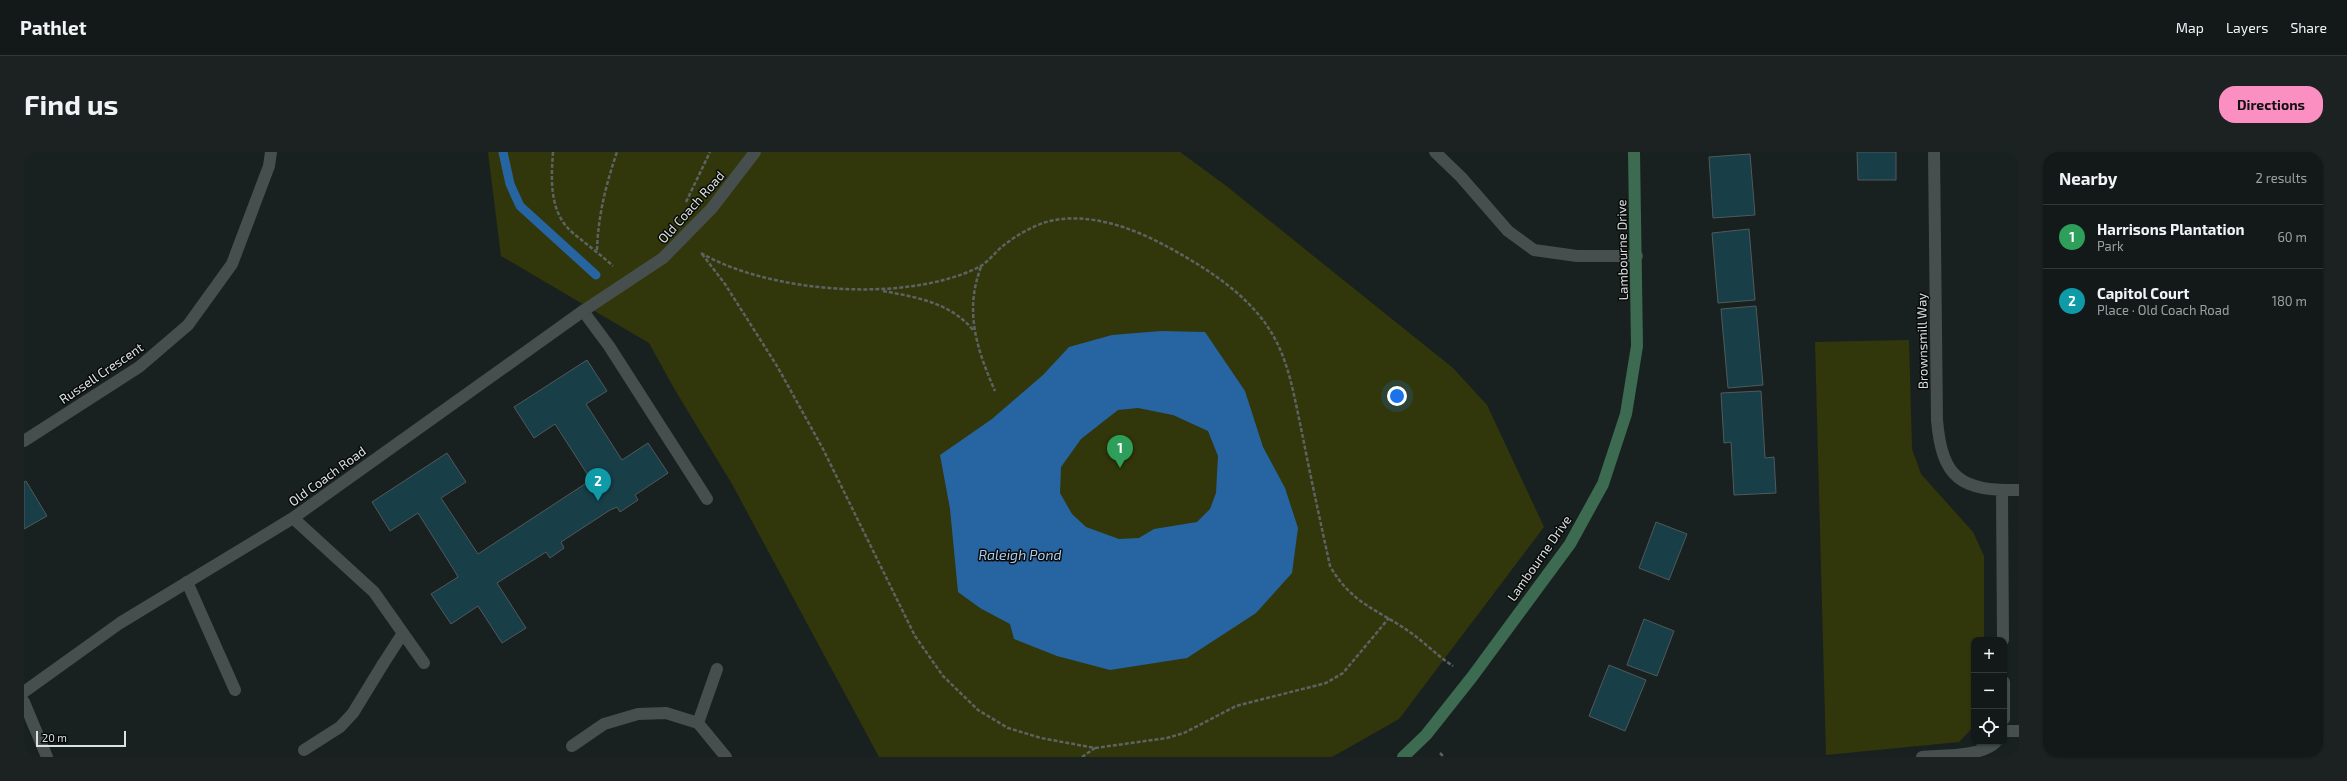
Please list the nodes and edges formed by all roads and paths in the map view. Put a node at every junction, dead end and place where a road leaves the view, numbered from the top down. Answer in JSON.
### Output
{"nodes":[{"id":1,"x":271,"y":152,"type":"edge"},
{"id":2,"x":554,"y":152,"type":"edge"},
{"id":3,"x":617,"y":152,"type":"edge"},
{"id":4,"x":710,"y":152,"type":"edge"},
{"id":5,"x":755,"y":152,"type":"edge"},
{"id":6,"x":1435,"y":152,"type":"edge"},
{"id":7,"x":1634,"y":152,"type":"edge"},
{"id":8,"x":1934,"y":152,"type":"edge"},
{"id":9,"x":682,"y":206,"type":"dead end"},
{"id":10,"x":687,"y":235,"type":"junction"},
{"id":11,"x":597,"y":251,"type":"junction"},
{"id":12,"x":701,"y":253,"type":"junction"},
{"id":13,"x":1637,"y":256,"type":"junction"},
{"id":14,"x":981,"y":267,"type":"junction"},
{"id":15,"x":630,"y":281,"type":"junction"},
{"id":16,"x":879,"y":290,"type":"junction"},
{"id":17,"x":583,"y":311,"type":"junction"},
{"id":18,"x":974,"y":330,"type":"junction"},
{"id":19,"x":995,"y":391,"type":"dead end"},
{"id":20,"x":24,"y":441,"type":"edge"},
{"id":21,"x":2002,"y":490,"type":"junction"},
{"id":22,"x":2019,"y":490,"type":"edge"},
{"id":23,"x":707,"y":499,"type":"dead end"},
{"id":24,"x":293,"y":518,"type":"junction"},
{"id":25,"x":187,"y":582,"type":"junction"},
{"id":26,"x":1389,"y":618,"type":"junction"},
{"id":27,"x":403,"y":633,"type":"junction"},
{"id":28,"x":2003,"y":637,"type":"edge"},
{"id":29,"x":424,"y":663,"type":"dead end"},
{"id":30,"x":717,"y":669,"type":"dead end"},
{"id":31,"x":1472,"y":677,"type":"junction"},
{"id":32,"x":235,"y":690,"type":"dead end"},
{"id":33,"x":24,"y":692,"type":"edge"},
{"id":34,"x":24,"y":702,"type":"edge"},
{"id":35,"x":698,"y":723,"type":"junction"},
{"id":36,"x":2007,"y":731,"type":"edge"},
{"id":37,"x":2019,"y":732,"type":"edge"},
{"id":38,"x":1993,"y":745,"type":"edge"},
{"id":39,"x":572,"y":746,"type":"dead end"},
{"id":40,"x":1095,"y":748,"type":"junction"},
{"id":41,"x":304,"y":750,"type":"dead end"},
{"id":42,"x":47,"y":757,"type":"edge"},
{"id":43,"x":726,"y":757,"type":"edge"},
{"id":44,"x":1082,"y":757,"type":"edge"},
{"id":45,"x":1403,"y":757,"type":"edge"},
{"id":46,"x":1922,"y":757,"type":"edge"}],
"edges":[{"from":1,"to":20,"type":"street","name":"Russell Crescent"},
{"from":2,"to":11,"type":"path"},
{"from":3,"to":11,"type":"path"},
{"from":4,"to":9,"type":"path","name":"Old Coach Road"},
{"from":5,"to":10,"type":"street","name":"Old Coach Road"},
{"from":6,"to":13,"type":"street"},
{"from":7,"to":13,"type":"street","name":"Lambourne Drive"},
{"from":8,"to":21,"type":"street","name":"Brownsmill Way"},
{"from":10,"to":12,"type":"path"},
{"from":10,"to":15,"type":"street","name":"Old Coach Road"},
{"from":11,"to":15,"type":"path"},
{"from":12,"to":16,"type":"path"},
{"from":12,"to":40,"type":"path"},
{"from":13,"to":31,"type":"street","name":"Lambourne Drive"},
{"from":14,"to":16,"type":"path"},
{"from":14,"to":18,"type":"path"},
{"from":14,"to":26,"type":"path"},
{"from":15,"to":17,"type":"street","name":"Old Coach Road"},
{"from":16,"to":18,"type":"path"},
{"from":17,"to":23,"type":"street"},
{"from":17,"to":24,"type":"street","name":"Old Coach Road"},
{"from":18,"to":19,"type":"path"},
{"from":21,"to":22,"type":"street","name":"Brownsmill Way"},
{"from":21,"to":28,"type":"street"},
{"from":24,"to":25,"type":"street","name":"Old Coach Road"},
{"from":24,"to":27,"type":"street"},
{"from":25,"to":32,"type":"street"},
{"from":25,"to":33,"type":"street","name":"Old Coach Road"},
{"from":26,"to":31,"type":"path"},
{"from":26,"to":40,"type":"path"},
{"from":27,"to":29,"type":"street"},
{"from":27,"to":41,"type":"street"},
{"from":30,"to":35,"type":"street"},
{"from":31,"to":45,"type":"street","name":"Lambourne Drive"},
{"from":34,"to":42,"type":"street"},
{"from":35,"to":39,"type":"street"},
{"from":35,"to":43,"type":"street"},
{"from":36,"to":37,"type":"street"},
{"from":38,"to":46,"type":"street"},
{"from":40,"to":44,"type":"path"}]}
